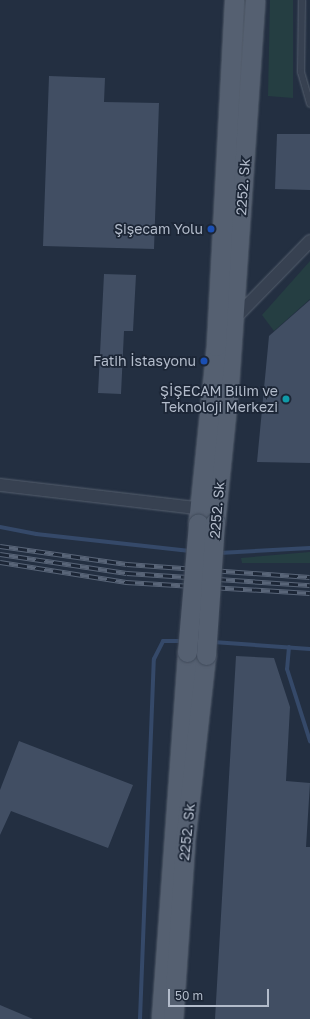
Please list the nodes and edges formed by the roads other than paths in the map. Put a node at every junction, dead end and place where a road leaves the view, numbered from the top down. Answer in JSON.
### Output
{"nodes":[{"id":1,"x":234,"y":0,"type":"edge"},
{"id":2,"x":254,"y":0,"type":"edge"},
{"id":3,"x":302,"y":0,"type":"edge"},
{"id":4,"x":310,"y":104,"type":"edge"},
{"id":5,"x":310,"y":241,"type":"edge"},
{"id":6,"x":234,"y":319,"type":"junction"},
{"id":7,"x":0,"y":485,"type":"edge"},
{"id":8,"x":207,"y":516,"type":"junction"},
{"id":9,"x":161,"y":1019,"type":"edge"},
{"id":10,"x":173,"y":1019,"type":"edge"}],
"edges":[{"from":1,"to":8,"type":"main road","name":"2252. Sk"},
{"from":2,"to":6,"type":"main road","name":"2252. Sk"},
{"from":3,"to":4,"type":"lane"},
{"from":5,"to":6,"type":"street"},
{"from":6,"to":8,"type":"main road","name":"2252. Sk"},
{"from":7,"to":8,"type":"street"},
{"from":8,"to":9,"type":"main road","name":"2252. Sk","bridge":true},
{"from":8,"to":10,"type":"main road","name":"2252. Sk","bridge":true}]}
